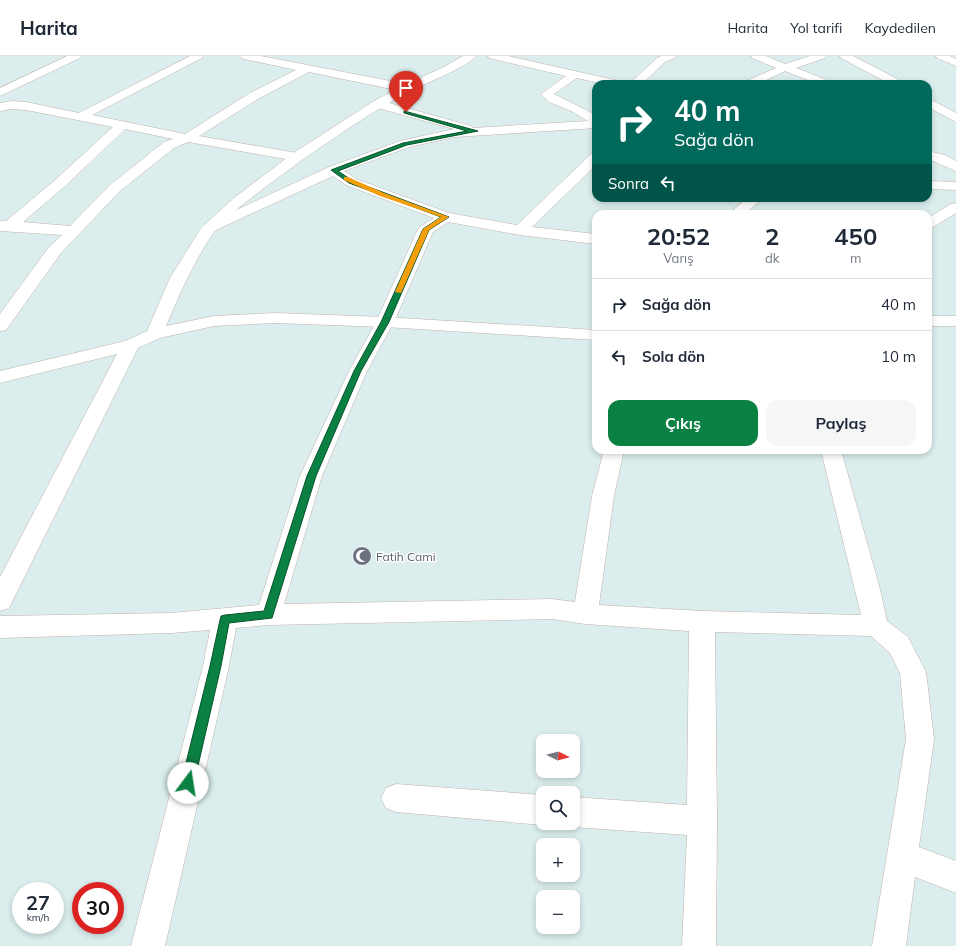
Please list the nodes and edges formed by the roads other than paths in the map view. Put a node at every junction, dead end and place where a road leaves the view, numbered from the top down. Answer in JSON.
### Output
{"nodes":[{"id":1,"x":76,"y":56,"type":"edge"},
{"id":2,"x":198,"y":56,"type":"edge"},
{"id":3,"x":244,"y":56,"type":"edge"},
{"id":4,"x":471,"y":56,"type":"edge"},
{"id":5,"x":493,"y":56,"type":"edge"},
{"id":6,"x":671,"y":56,"type":"edge"},
{"id":7,"x":756,"y":56,"type":"edge"},
{"id":8,"x":821,"y":56,"type":"edge"},
{"id":9,"x":844,"y":56,"type":"edge"},
{"id":10,"x":941,"y":56,"type":"edge"},
{"id":11,"x":956,"y":63,"type":"edge"},
{"id":12,"x":786,"y":67,"type":"junction"},
{"id":13,"x":308,"y":68,"type":"junction"},
{"id":14,"x":576,"y":74,"type":"junction"},
{"id":15,"x":602,"y":80,"type":"edge"},
{"id":16,"x":639,"y":80,"type":"edge"},
{"id":17,"x":757,"y":80,"type":"edge"},
{"id":18,"x":818,"y":80,"type":"edge"},
{"id":19,"x":891,"y":80,"type":"edge"},
{"id":20,"x":406,"y":88,"type":"junction"},
{"id":21,"x":0,"y":92,"type":"edge"},
{"id":22,"x":378,"y":104,"type":"junction"},
{"id":23,"x":932,"y":104,"type":"edge"},
{"id":24,"x":0,"y":107,"type":"edge"},
{"id":25,"x":80,"y":117,"type":"junction"},
{"id":26,"x":592,"y":118,"type":"edge"},
{"id":27,"x":956,"y":118,"type":"edge"},
{"id":28,"x":592,"y":124,"type":"edge"},
{"id":29,"x":122,"y":125,"type":"junction"},
{"id":30,"x":475,"y":131,"type":"junction"},
{"id":31,"x":187,"y":138,"type":"junction"},
{"id":32,"x":956,"y":154,"type":"edge"},
{"id":33,"x":297,"y":157,"type":"junction"},
{"id":34,"x":934,"y":157,"type":"edge"},
{"id":35,"x":592,"y":161,"type":"edge"},
{"id":36,"x":956,"y":167,"type":"edge"},
{"id":37,"x":334,"y":170,"type":"junction"},
{"id":38,"x":932,"y":185,"type":"edge"},
{"id":39,"x":956,"y":186,"type":"edge"},
{"id":40,"x":751,"y":202,"type":"edge"},
{"id":41,"x":956,"y":207,"type":"edge"},
{"id":42,"x":741,"y":210,"type":"edge"},
{"id":43,"x":446,"y":217,"type":"junction"},
{"id":44,"x":932,"y":222,"type":"edge"},
{"id":45,"x":5,"y":226,"type":"edge"},
{"id":46,"x":208,"y":228,"type":"junction"},
{"id":47,"x":520,"y":230,"type":"junction"},
{"id":48,"x":72,"y":231,"type":"junction"},
{"id":49,"x":592,"y":239,"type":"edge"},
{"id":50,"x":932,"y":321,"type":"edge"},
{"id":51,"x":956,"y":321,"type":"edge"},
{"id":52,"x":385,"y":322,"type":"junction"},
{"id":53,"x":0,"y":326,"type":"edge"},
{"id":54,"x":154,"y":334,"type":"junction"},
{"id":55,"x":592,"y":335,"type":"edge"},
{"id":56,"x":131,"y":345,"type":"junction"},
{"id":57,"x":0,"y":377,"type":"edge"},
{"id":58,"x":613,"y":454,"type":"edge"},
{"id":59,"x":833,"y":454,"type":"edge"},
{"id":60,"x":0,"y":601,"type":"edge"},
{"id":61,"x":585,"y":614,"type":"junction"},
{"id":62,"x":268,"y":615,"type":"junction"},
{"id":63,"x":225,"y":620,"type":"junction"},
{"id":64,"x":702,"y":620,"type":"junction"},
{"id":65,"x":876,"y":626,"type":"junction"},
{"id":66,"x":0,"y":627,"type":"edge"},
{"id":67,"x":396,"y":798,"type":"dead end"},
{"id":68,"x":536,"y":809,"type":"edge"},
{"id":69,"x":580,"y":812,"type":"edge"},
{"id":70,"x":702,"y":821,"type":"junction"},
{"id":71,"x":902,"y":856,"type":"junction"},
{"id":72,"x":956,"y":877,"type":"edge"},
{"id":73,"x":148,"y":946,"type":"edge"},
{"id":74,"x":699,"y":946,"type":"edge"},
{"id":75,"x":889,"y":946,"type":"edge"}],
"edges":[{"from":1,"to":21,"type":"street"},
{"from":2,"to":25,"type":"street"},
{"from":3,"to":13,"type":"street"},
{"from":4,"to":20,"type":"street"},
{"from":5,"to":14,"type":"street"},
{"from":6,"to":16,"type":"street"},
{"from":7,"to":12,"type":"street"},
{"from":8,"to":12,"type":"street"},
{"from":9,"to":19,"type":"street"},
{"from":10,"to":11,"type":"street"},
{"from":12,"to":17,"type":"street"},
{"from":12,"to":18,"type":"street"},
{"from":13,"to":20,"type":"street"},
{"from":13,"to":31,"type":"street"},
{"from":14,"to":15,"type":"street"},
{"from":14,"to":26,"type":"street"},
{"from":20,"to":22,"type":"street"},
{"from":22,"to":30,"type":"street"},
{"from":22,"to":33,"type":"street"},
{"from":23,"to":27,"type":"street"},
{"from":24,"to":25,"type":"street"},
{"from":25,"to":29,"type":"street"},
{"from":28,"to":30,"type":"street"},
{"from":29,"to":31,"type":"street"},
{"from":29,"to":45,"type":"street"},
{"from":30,"to":37,"type":"street"},
{"from":31,"to":33,"type":"street"},
{"from":31,"to":48,"type":"street"},
{"from":32,"to":34,"type":"street"},
{"from":33,"to":46,"type":"street"},
{"from":34,"to":36,"type":"street"},
{"from":35,"to":47,"type":"street"},
{"from":37,"to":43,"type":"street"},
{"from":37,"to":46,"type":"street"},
{"from":38,"to":39,"type":"street"},
{"from":40,"to":42,"type":"street"},
{"from":41,"to":44,"type":"street"},
{"from":43,"to":47,"type":"street"},
{"from":43,"to":52,"type":"street"},
{"from":45,"to":48,"type":"street"},
{"from":46,"to":54,"type":"street"},
{"from":47,"to":49,"type":"street"},
{"from":48,"to":53,"type":"street"},
{"from":50,"to":51,"type":"street"},
{"from":52,"to":54,"type":"street"},
{"from":52,"to":55,"type":"street"},
{"from":52,"to":62,"type":"street"},
{"from":54,"to":56,"type":"street"},
{"from":56,"to":57,"type":"street"},
{"from":56,"to":60,"type":"street"},
{"from":58,"to":61,"type":"street"},
{"from":59,"to":65,"type":"street"},
{"from":61,"to":62,"type":"street"},
{"from":61,"to":64,"type":"street"},
{"from":62,"to":63,"type":"street"},
{"from":63,"to":66,"type":"street"},
{"from":63,"to":73,"type":"street"},
{"from":64,"to":65,"type":"street"},
{"from":64,"to":70,"type":"street"},
{"from":65,"to":71,"type":"street"},
{"from":67,"to":68,"type":"street"},
{"from":69,"to":70,"type":"street"},
{"from":70,"to":74,"type":"street"},
{"from":71,"to":72,"type":"street"},
{"from":71,"to":75,"type":"street"}]}
